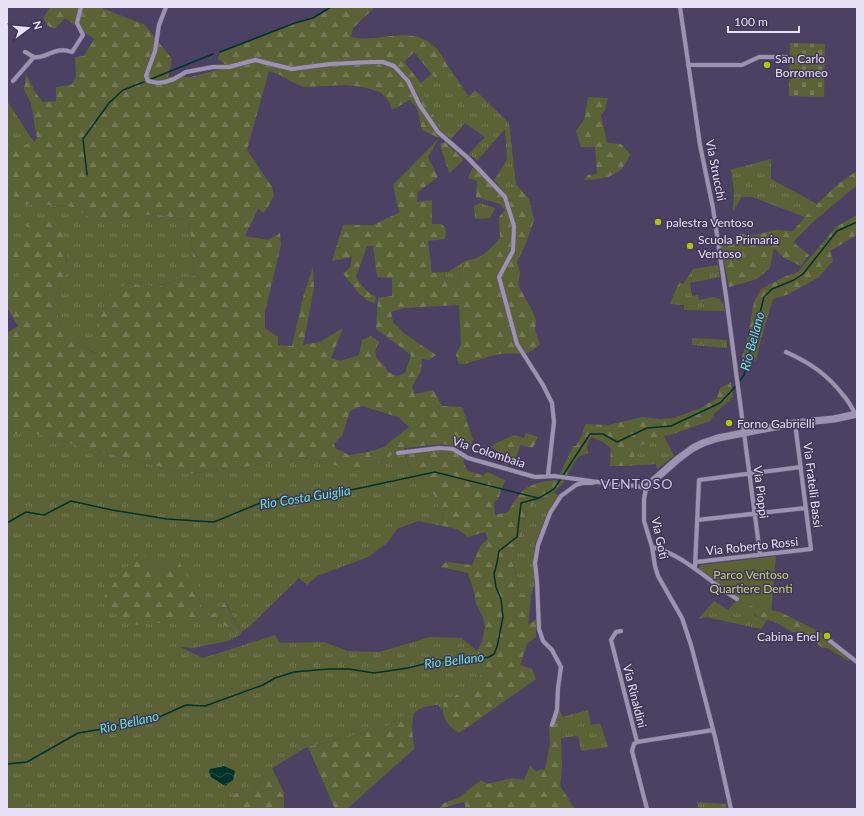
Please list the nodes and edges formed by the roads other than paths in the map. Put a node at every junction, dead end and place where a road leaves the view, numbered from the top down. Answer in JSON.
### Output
{"nodes":[{"id":1,"x":81,"y":7,"type":"edge"},
{"id":2,"x":166,"y":7,"type":"edge"},
{"id":3,"x":680,"y":7,"type":"edge"},
{"id":4,"x":25,"y":52,"type":"dead end"},
{"id":5,"x":34,"y":57,"type":"junction"},
{"id":6,"x":786,"y":57,"type":"dead end"},
{"id":7,"x":688,"y":65,"type":"junction"},
{"id":8,"x":13,"y":81,"type":"dead end"},
{"id":9,"x":786,"y":352,"type":"dead end"},
{"id":10,"x":857,"y":415,"type":"edge"},
{"id":11,"x":795,"y":423,"type":"junction"},
{"id":12,"x":744,"y":433,"type":"junction"},
{"id":13,"x":398,"y":453,"type":"dead end"},
{"id":14,"x":801,"y":467,"type":"junction"},
{"id":15,"x":749,"y":473,"type":"junction"},
{"id":16,"x":548,"y":475,"type":"junction"},
{"id":17,"x":598,"y":482,"type":"junction"},
{"id":18,"x":646,"y":488,"type":"junction"},
{"id":19,"x":806,"y":508,"type":"junction"},
{"id":20,"x":753,"y":514,"type":"junction"},
{"id":21,"x":697,"y":520,"type":"junction"},
{"id":22,"x":652,"y":547,"type":"junction"},
{"id":23,"x":811,"y":549,"type":"joint"},
{"id":24,"x":760,"y":554,"type":"junction"},
{"id":25,"x":696,"y":562,"type":"junction"},
{"id":26,"x":695,"y":567,"type":"junction"},
{"id":27,"x":737,"y":599,"type":"dead end"},
{"id":28,"x":621,"y":631,"type":"dead end"},
{"id":29,"x":830,"y":641,"type":"dead end"},
{"id":30,"x":857,"y":662,"type":"edge"},
{"id":31,"x":552,"y":725,"type":"dead end"},
{"id":32,"x":713,"y":730,"type":"junction"},
{"id":33,"x":637,"y":742,"type":"junction"},
{"id":34,"x":647,"y":809,"type":"edge"},
{"id":35,"x":730,"y":809,"type":"edge"}],
"edges":[{"from":1,"to":5,"type":"street"},
{"from":2,"to":16,"type":"street"},
{"from":3,"to":7,"type":"street","name":"Via Strucchi"},
{"from":4,"to":5,"type":"street"},
{"from":5,"to":8,"type":"street"},
{"from":6,"to":7,"type":"street"},
{"from":7,"to":12,"type":"street","name":"Via Strucchi"},
{"from":9,"to":10,"type":"street"},
{"from":10,"to":11,"type":"street"},
{"from":11,"to":12,"type":"street"},
{"from":11,"to":14,"type":"street","name":"Via Fratelli Bassi"},
{"from":12,"to":15,"type":"street","name":"Via Pioppi"},
{"from":12,"to":18,"type":"street"},
{"from":13,"to":16,"type":"street","name":"Via Colombaia"},
{"from":14,"to":15,"type":"street"},
{"from":14,"to":19,"type":"street","name":"Via Fratelli Bassi"},
{"from":15,"to":20,"type":"street","name":"Via Pioppi"},
{"from":15,"to":21,"type":"street"},
{"from":16,"to":17,"type":"street","name":"Via Colombaia"},
{"from":17,"to":18,"type":"street","name":"Via Colombaia"},
{"from":17,"to":31,"type":"street","name":"Via Colombaia"},
{"from":18,"to":22,"type":"street","name":"Via Goti"},
{"from":19,"to":20,"type":"street"},
{"from":19,"to":23,"type":"street","name":"Via Fratelli Bassi"},
{"from":20,"to":21,"type":"street"},
{"from":20,"to":24,"type":"street","name":"Via Pioppi"},
{"from":21,"to":25,"type":"street"},
{"from":22,"to":26,"type":"street"},
{"from":22,"to":32,"type":"street","name":"Via Goti"},
{"from":23,"to":24,"type":"street","name":"Via Roberto Rossi"},
{"from":24,"to":25,"type":"street","name":"Via Roberto Rossi"},
{"from":25,"to":26,"type":"street"},
{"from":26,"to":27,"type":"street"},
{"from":28,"to":33,"type":"street","name":"Via Rinaldini"},
{"from":29,"to":30,"type":"street"},
{"from":32,"to":33,"type":"street","name":"Via Rinaldini"},
{"from":32,"to":35,"type":"street","name":"Via Goti"},
{"from":33,"to":34,"type":"street"}]}
